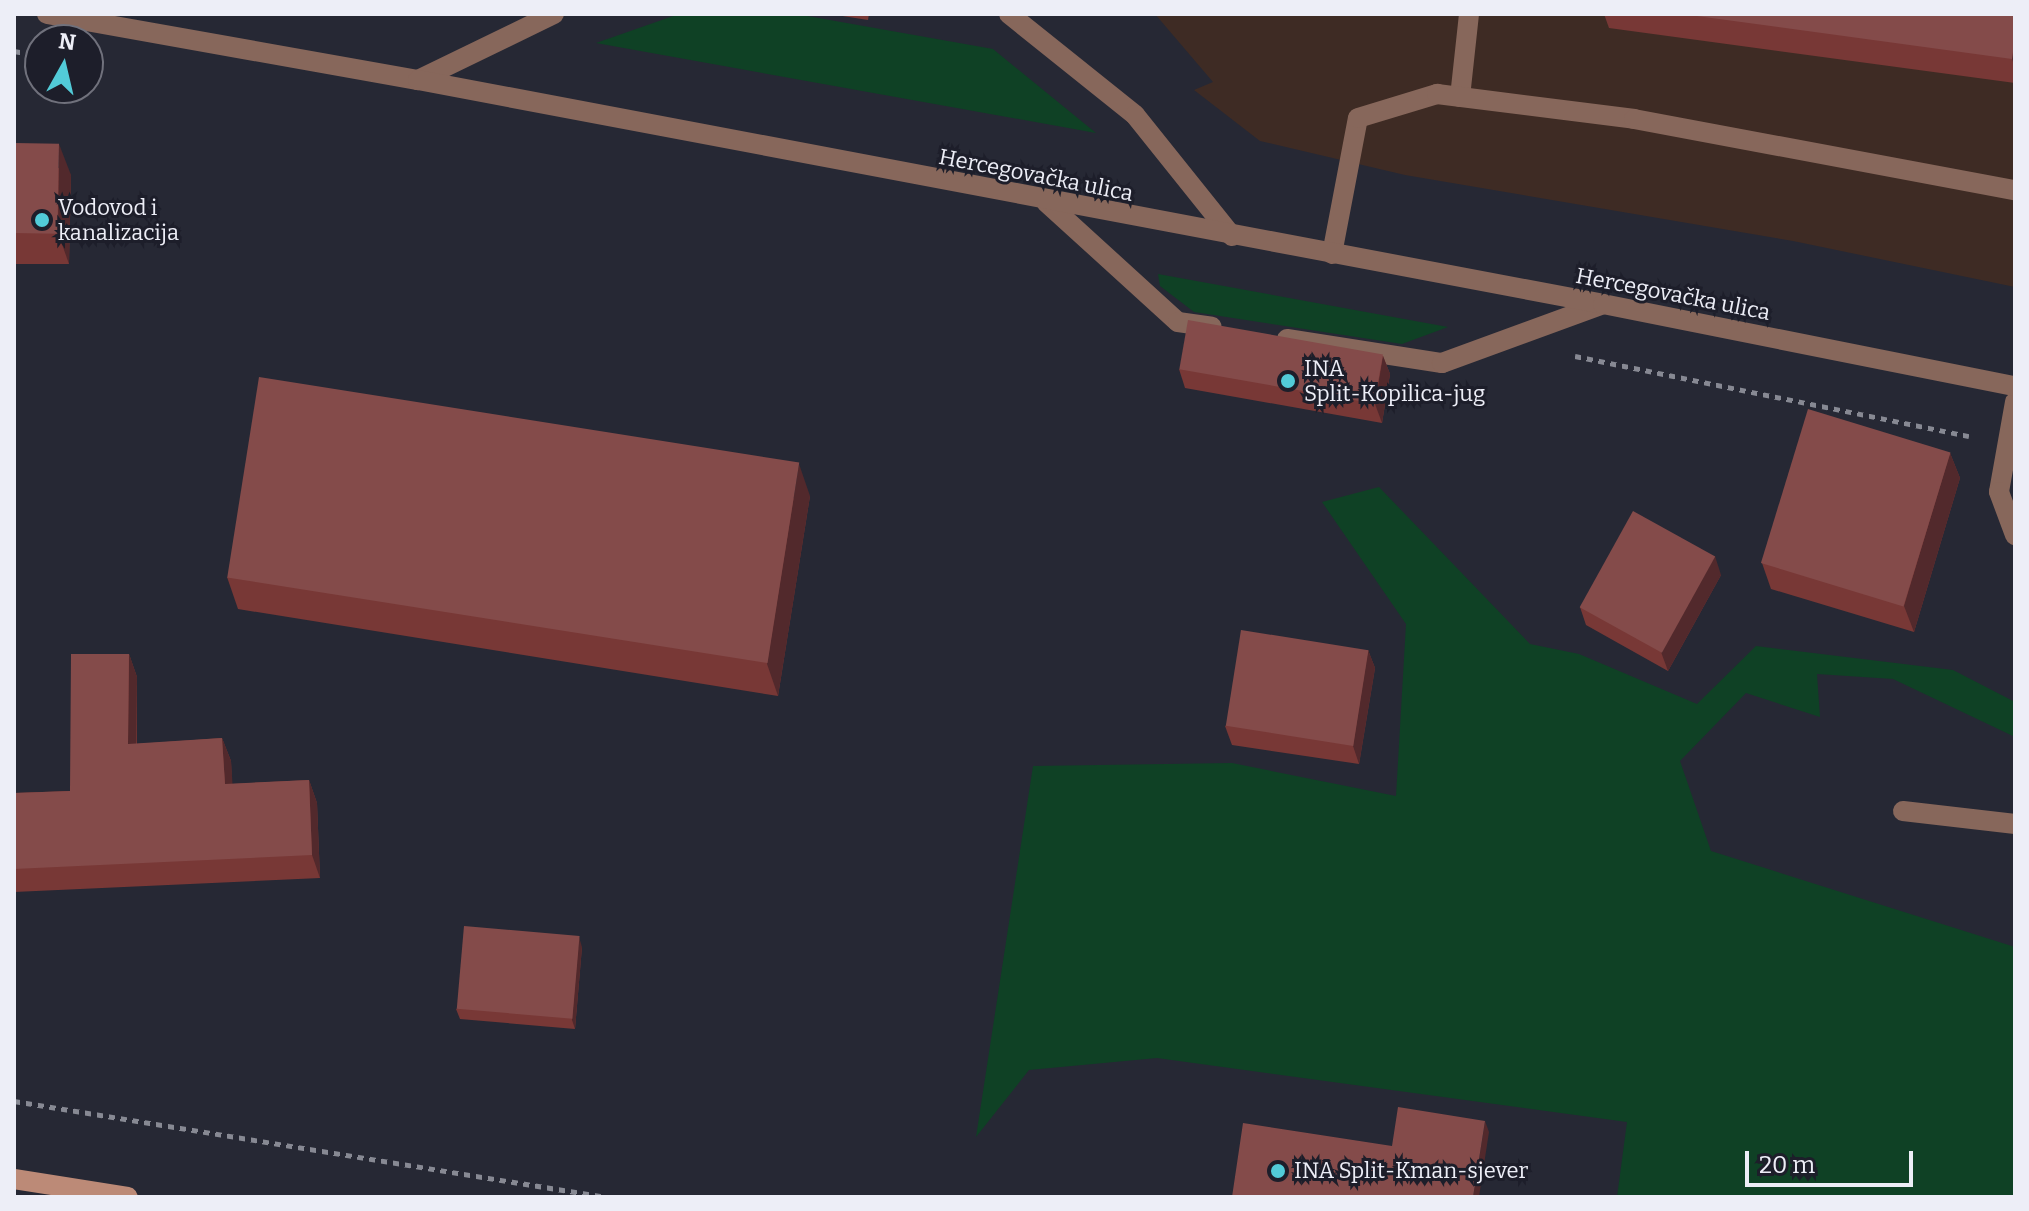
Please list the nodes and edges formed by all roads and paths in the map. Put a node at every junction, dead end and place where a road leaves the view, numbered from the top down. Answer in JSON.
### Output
{"nodes":[{"id":1,"x":47,"y":14,"type":"edge"},
{"id":2,"x":554,"y":14,"type":"edge"},
{"id":3,"x":1009,"y":14,"type":"edge"},
{"id":4,"x":1469,"y":14,"type":"edge"},
{"id":5,"x":418,"y":80,"type":"junction"},
{"id":6,"x":1460,"y":97,"type":"junction"},
{"id":7,"x":2015,"y":190,"type":"edge"},
{"id":8,"x":1046,"y":202,"type":"junction"},
{"id":9,"x":1232,"y":236,"type":"junction"},
{"id":10,"x":1332,"y":254,"type":"junction"},
{"id":11,"x":1603,"y":304,"type":"junction"},
{"id":12,"x":1240,"y":331,"type":"edge"},
{"id":13,"x":1271,"y":336,"type":"edge"},
{"id":14,"x":2015,"y":386,"type":"edge"},
{"id":15,"x":2015,"y":402,"type":"edge"},
{"id":16,"x":2015,"y":535,"type":"edge"},
{"id":17,"x":1903,"y":811,"type":"dead end"},
{"id":18,"x":2015,"y":824,"type":"edge"},
{"id":19,"x":14,"y":1101,"type":"edge"},
{"id":20,"x":14,"y":1179,"type":"edge"},
{"id":21,"x":128,"y":1197,"type":"edge"},
{"id":22,"x":606,"y":1197,"type":"edge"}],
"edges":[{"from":1,"to":5,"type":"street","name":"Hercegovačka ulica"},
{"from":2,"to":5,"type":"street"},
{"from":3,"to":9,"type":"street"},
{"from":4,"to":6,"type":"street"},
{"from":5,"to":8,"type":"street","name":"Hercegovačka ulica"},
{"from":6,"to":7,"type":"street"},
{"from":6,"to":10,"type":"street"},
{"from":8,"to":9,"type":"street","name":"Hercegovačka ulica"},
{"from":8,"to":12,"type":"street"},
{"from":9,"to":10,"type":"street","name":"Hercegovačka ulica"},
{"from":10,"to":11,"type":"street","name":"Hercegovačka ulica"},
{"from":11,"to":13,"type":"street"},
{"from":11,"to":14,"type":"street","name":"Hercegovačka ulica"},
{"from":15,"to":16,"type":"street"},
{"from":17,"to":18,"type":"street"},
{"from":19,"to":22,"type":"path"},
{"from":20,"to":21,"type":"main road"}]}
